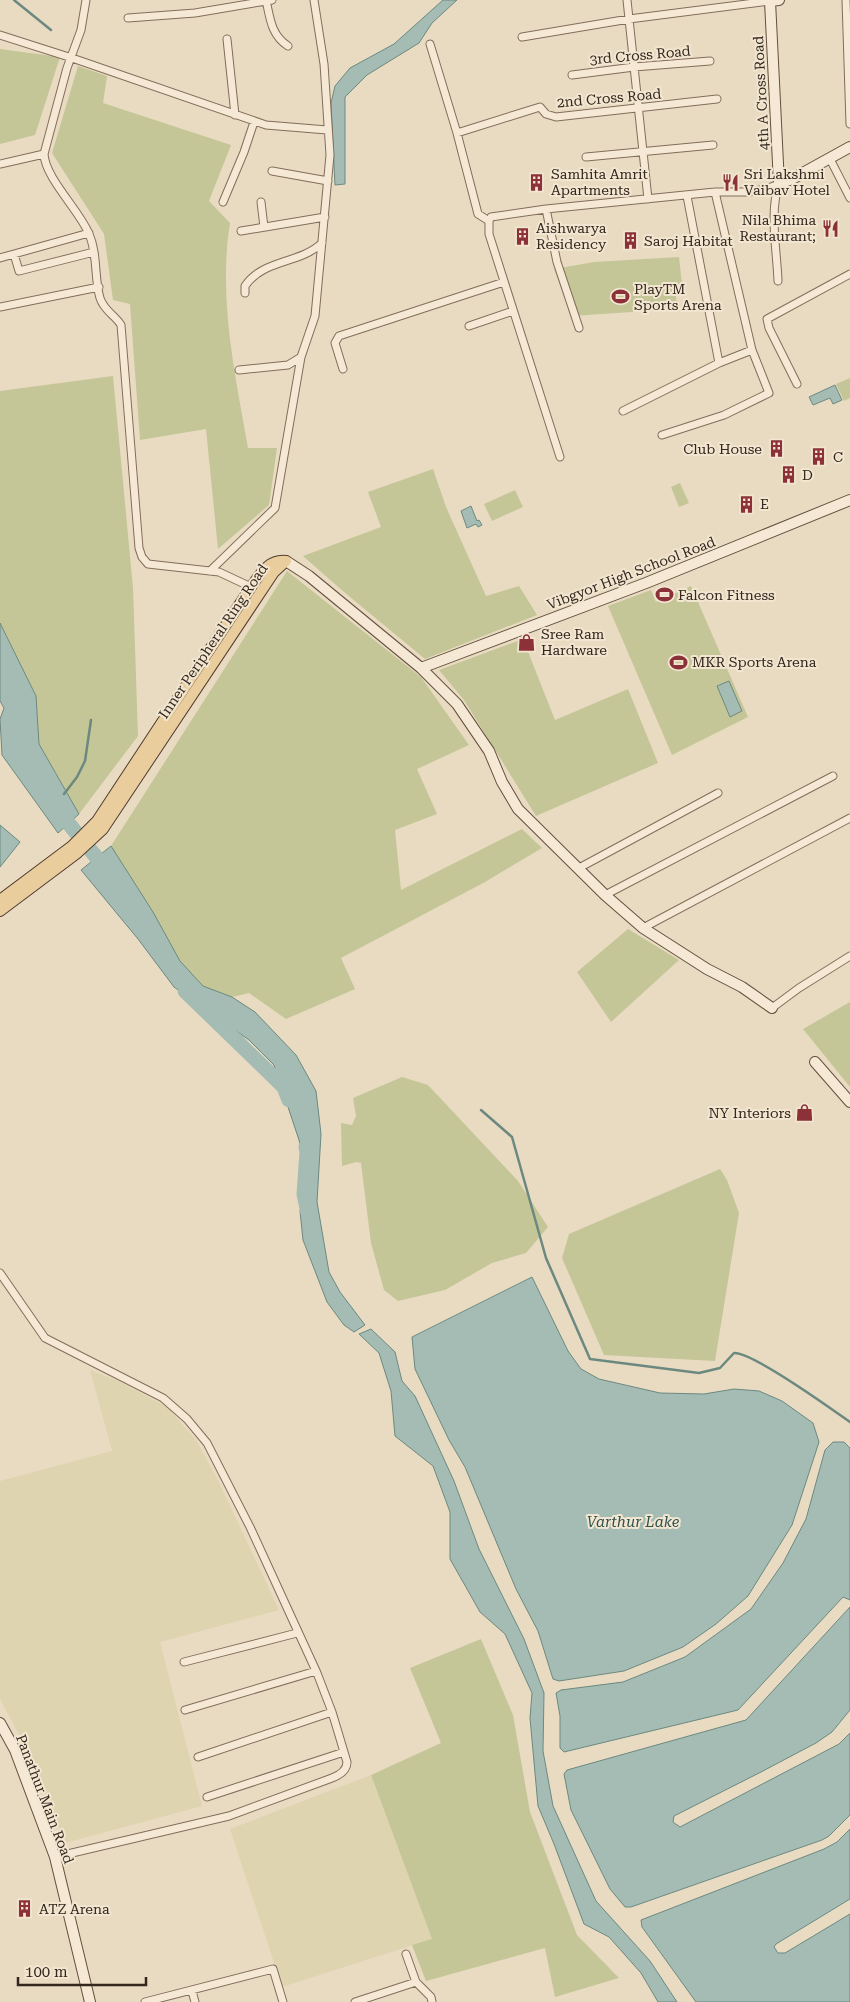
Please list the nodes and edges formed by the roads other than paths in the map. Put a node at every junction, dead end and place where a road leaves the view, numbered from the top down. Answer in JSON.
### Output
{"nodes":[{"id":1,"x":86,"y":0,"type":"edge"},
{"id":2,"x":268,"y":0,"type":"edge"},
{"id":3,"x":314,"y":0,"type":"edge"},
{"id":4,"x":627,"y":0,"type":"edge"},
{"id":5,"x":846,"y":0,"type":"edge"},
{"id":6,"x":775,"y":1,"type":"edge"},
{"id":7,"x":128,"y":18,"type":"dead end"},
{"id":8,"x":629,"y":19,"type":"junction"},
{"id":9,"x":0,"y":35,"type":"edge"},
{"id":10,"x":522,"y":37,"type":"dead end"},
{"id":11,"x":228,"y":39,"type":"dead end"},
{"id":12,"x":430,"y":44,"type":"dead end"},
{"id":13,"x":288,"y":46,"type":"dead end"},
{"id":14,"x":72,"y":58,"type":"junction"},
{"id":15,"x":710,"y":61,"type":"dead end"},
{"id":16,"x":634,"y":67,"type":"junction"},
{"id":17,"x":849,"y":69,"type":"edge"},
{"id":18,"x":572,"y":75,"type":"dead end"},
{"id":19,"x":717,"y":99,"type":"dead end"},
{"id":20,"x":638,"y":108,"type":"junction"},
{"id":21,"x":234,"y":115,"type":"junction"},
{"id":22,"x":254,"y":122,"type":"junction"},
{"id":23,"x":850,"y":124,"type":"edge"},
{"id":24,"x":328,"y":130,"type":"junction"},
{"id":25,"x":457,"y":133,"type":"junction"},
{"id":26,"x":713,"y":145,"type":"dead end"},
{"id":27,"x":850,"y":147,"type":"edge"},
{"id":28,"x":643,"y":153,"type":"junction"},
{"id":29,"x":44,"y":154,"type":"junction"},
{"id":30,"x":586,"y":157,"type":"dead end"},
{"id":31,"x":830,"y":159,"type":"junction"},
{"id":32,"x":0,"y":164,"type":"edge"},
{"id":33,"x":272,"y":172,"type":"dead end"},
{"id":34,"x":328,"y":181,"type":"junction"},
{"id":35,"x":779,"y":184,"type":"junction"},
{"id":36,"x":715,"y":192,"type":"junction"},
{"id":37,"x":687,"y":196,"type":"junction"},
{"id":38,"x":850,"y":198,"type":"edge"},
{"id":39,"x":648,"y":199,"type":"junction"},
{"id":40,"x":223,"y":202,"type":"dead end"},
{"id":41,"x":261,"y":202,"type":"dead end"},
{"id":42,"x":546,"y":209,"type":"junction"},
{"id":43,"x":325,"y":217,"type":"junction"},
{"id":44,"x":489,"y":221,"type":"junction"},
{"id":45,"x":264,"y":227,"type":"junction"},
{"id":46,"x":241,"y":231,"type":"dead end"},
{"id":47,"x":89,"y":233,"type":"junction"},
{"id":48,"x":322,"y":243,"type":"junction"},
{"id":49,"x":94,"y":252,"type":"junction"},
{"id":50,"x":14,"y":254,"type":"junction"},
{"id":51,"x":0,"y":258,"type":"edge"},
{"id":52,"x":850,"y":274,"type":"edge"},
{"id":53,"x":778,"y":281,"type":"dead end"},
{"id":54,"x":504,"y":282,"type":"junction"},
{"id":55,"x":99,"y":287,"type":"junction"},
{"id":56,"x":245,"y":293,"type":"dead end"},
{"id":57,"x":0,"y":307,"type":"edge"},
{"id":58,"x":513,"y":310,"type":"junction"},
{"id":59,"x":469,"y":326,"type":"dead end"},
{"id":60,"x":579,"y":328,"type":"dead end"},
{"id":61,"x":752,"y":350,"type":"junction"},
{"id":62,"x":301,"y":357,"type":"junction"},
{"id":63,"x":719,"y":363,"type":"junction"},
{"id":64,"x":343,"y":369,"type":"dead end"},
{"id":65,"x":239,"y":370,"type":"dead end"},
{"id":66,"x":797,"y":384,"type":"dead end"},
{"id":67,"x":623,"y":411,"type":"dead end"},
{"id":68,"x":662,"y":435,"type":"dead end"},
{"id":69,"x":560,"y":457,"type":"dead end"},
{"id":70,"x":850,"y":500,"type":"edge"},
{"id":71,"x":286,"y":561,"type":"joint"},
{"id":72,"x":270,"y":569,"type":"junction"},
{"id":73,"x":210,"y":571,"type":"junction"},
{"id":74,"x":251,"y":587,"type":"junction"},
{"id":75,"x":421,"y":668,"type":"junction"},
{"id":76,"x":833,"y":776,"type":"dead end"},
{"id":77,"x":718,"y":793,"type":"dead end"},
{"id":78,"x":850,"y":818,"type":"edge"},
{"id":79,"x":100,"y":825,"type":"junction"},
{"id":80,"x":74,"y":850,"type":"junction"},
{"id":81,"x":579,"y":868,"type":"junction"},
{"id":82,"x":605,"y":895,"type":"junction"},
{"id":83,"x":0,"y":900,"type":"edge"},
{"id":84,"x":0,"y":911,"type":"edge"},
{"id":85,"x":643,"y":928,"type":"junction"},
{"id":86,"x":850,"y":956,"type":"edge"},
{"id":87,"x":772,"y":1008,"type":"joint"},
{"id":88,"x":815,"y":1062,"type":"dead end"},
{"id":89,"x":850,"y":1102,"type":"edge"},
{"id":90,"x":0,"y":1273,"type":"edge"},
{"id":91,"x":297,"y":1633,"type":"junction"},
{"id":92,"x":184,"y":1662,"type":"dead end"},
{"id":93,"x":316,"y":1671,"type":"junction"},
{"id":94,"x":185,"y":1710,"type":"dead end"},
{"id":95,"x":332,"y":1712,"type":"junction"},
{"id":96,"x":0,"y":1723,"type":"edge"},
{"id":97,"x":344,"y":1752,"type":"junction"},
{"id":98,"x":198,"y":1757,"type":"dead end"},
{"id":99,"x":207,"y":1797,"type":"dead end"},
{"id":100,"x":55,"y":1858,"type":"junction"},
{"id":101,"x":406,"y":1954,"type":"dead end"},
{"id":102,"x":416,"y":1982,"type":"junction"},
{"id":103,"x":192,"y":1990,"type":"junction"},
{"id":104,"x":90,"y":2002,"type":"edge"},
{"id":105,"x":145,"y":2002,"type":"edge"},
{"id":106,"x":194,"y":2002,"type":"edge"},
{"id":107,"x":283,"y":2002,"type":"edge"},
{"id":108,"x":355,"y":2002,"type":"edge"},
{"id":109,"x":432,"y":2002,"type":"edge"}],
"edges":[{"from":1,"to":14,"type":"street"},
{"from":2,"to":7,"type":"street"},
{"from":2,"to":13,"type":"street"},
{"from":3,"to":24,"type":"street"},
{"from":4,"to":8,"type":"street"},
{"from":5,"to":17,"type":"street"},
{"from":6,"to":8,"type":"street"},
{"from":6,"to":35,"type":"street","name":"4th A Cross Road"},
{"from":8,"to":10,"type":"street"},
{"from":8,"to":16,"type":"street"},
{"from":9,"to":14,"type":"street"},
{"from":11,"to":21,"type":"street"},
{"from":12,"to":25,"type":"street"},
{"from":14,"to":21,"type":"street"},
{"from":14,"to":29,"type":"street"},
{"from":15,"to":16,"type":"street","name":"3rd Cross Road"},
{"from":16,"to":18,"type":"street","name":"3rd Cross Road"},
{"from":16,"to":20,"type":"street"},
{"from":17,"to":23,"type":"street"},
{"from":19,"to":20,"type":"street","name":"2nd Cross Road"},
{"from":20,"to":25,"type":"street","name":"2nd Cross Road"},
{"from":20,"to":28,"type":"street"},
{"from":21,"to":22,"type":"street"},
{"from":22,"to":24,"type":"street"},
{"from":22,"to":40,"type":"street"},
{"from":24,"to":34,"type":"street"},
{"from":25,"to":44,"type":"street"},
{"from":26,"to":28,"type":"street"},
{"from":27,"to":31,"type":"street"},
{"from":28,"to":30,"type":"street"},
{"from":28,"to":39,"type":"street"},
{"from":29,"to":32,"type":"street"},
{"from":29,"to":47,"type":"street"},
{"from":31,"to":35,"type":"street"},
{"from":31,"to":38,"type":"street"},
{"from":33,"to":34,"type":"street"},
{"from":34,"to":43,"type":"street"},
{"from":35,"to":36,"type":"street"},
{"from":35,"to":53,"type":"street"},
{"from":36,"to":37,"type":"street"},
{"from":36,"to":61,"type":"street"},
{"from":37,"to":39,"type":"street"},
{"from":37,"to":63,"type":"street"},
{"from":39,"to":42,"type":"street"},
{"from":41,"to":45,"type":"street"},
{"from":42,"to":44,"type":"street"},
{"from":42,"to":60,"type":"street"},
{"from":43,"to":45,"type":"street"},
{"from":43,"to":48,"type":"street"},
{"from":44,"to":54,"type":"street"},
{"from":45,"to":46,"type":"street"},
{"from":47,"to":49,"type":"street"},
{"from":47,"to":50,"type":"street"},
{"from":48,"to":56,"type":"street"},
{"from":48,"to":62,"type":"street"},
{"from":49,"to":50,"type":"street"},
{"from":49,"to":55,"type":"street"},
{"from":50,"to":51,"type":"street"},
{"from":52,"to":66,"type":"street"},
{"from":54,"to":58,"type":"street"},
{"from":54,"to":64,"type":"street"},
{"from":55,"to":57,"type":"street"},
{"from":55,"to":73,"type":"street"},
{"from":58,"to":59,"type":"street"},
{"from":58,"to":69,"type":"street"},
{"from":61,"to":63,"type":"street"},
{"from":61,"to":68,"type":"street"},
{"from":62,"to":65,"type":"street"},
{"from":62,"to":73,"type":"street"},
{"from":63,"to":67,"type":"street"},
{"from":70,"to":75,"type":"street","name":"Vibgyor High School Road"},
{"from":71,"to":72,"type":"main road","name":"Inner Peripheral Ring Road"},
{"from":71,"to":75,"type":"street"},
{"from":72,"to":74,"type":"main road","name":"Inner Peripheral Ring Road"},
{"from":72,"to":79,"type":"main road","name":"Inner Peripheral Ring Road"},
{"from":73,"to":74,"type":"street"},
{"from":74,"to":79,"type":"main road","name":"Inner Peripheral Ring Road"},
{"from":75,"to":81,"type":"street"},
{"from":76,"to":82,"type":"street"},
{"from":77,"to":81,"type":"street"},
{"from":78,"to":85,"type":"street"},
{"from":79,"to":80,"type":"main road","name":"Inner Peripheral Ring Road"},
{"from":80,"to":83,"type":"main road","name":"Inner Peripheral Ring Road"},
{"from":80,"to":84,"type":"main road","name":"Inner Peripheral Ring Road"},
{"from":81,"to":82,"type":"street"},
{"from":82,"to":85,"type":"street"},
{"from":85,"to":87,"type":"street"},
{"from":86,"to":87,"type":"street"},
{"from":88,"to":89,"type":"street"},
{"from":90,"to":91,"type":"street"},
{"from":91,"to":92,"type":"street"},
{"from":91,"to":93,"type":"street"},
{"from":93,"to":94,"type":"street"},
{"from":93,"to":95,"type":"street"},
{"from":95,"to":97,"type":"street"},
{"from":95,"to":98,"type":"street"},
{"from":96,"to":100,"type":"street","name":"Panathur Main Road"},
{"from":97,"to":99,"type":"street"},
{"from":97,"to":100,"type":"street"},
{"from":100,"to":104,"type":"street","name":"Panathur Main Road"},
{"from":101,"to":102,"type":"street"},
{"from":102,"to":108,"type":"street"},
{"from":102,"to":109,"type":"street"},
{"from":103,"to":105,"type":"street"},
{"from":103,"to":106,"type":"street"},
{"from":103,"to":107,"type":"street"}]}
